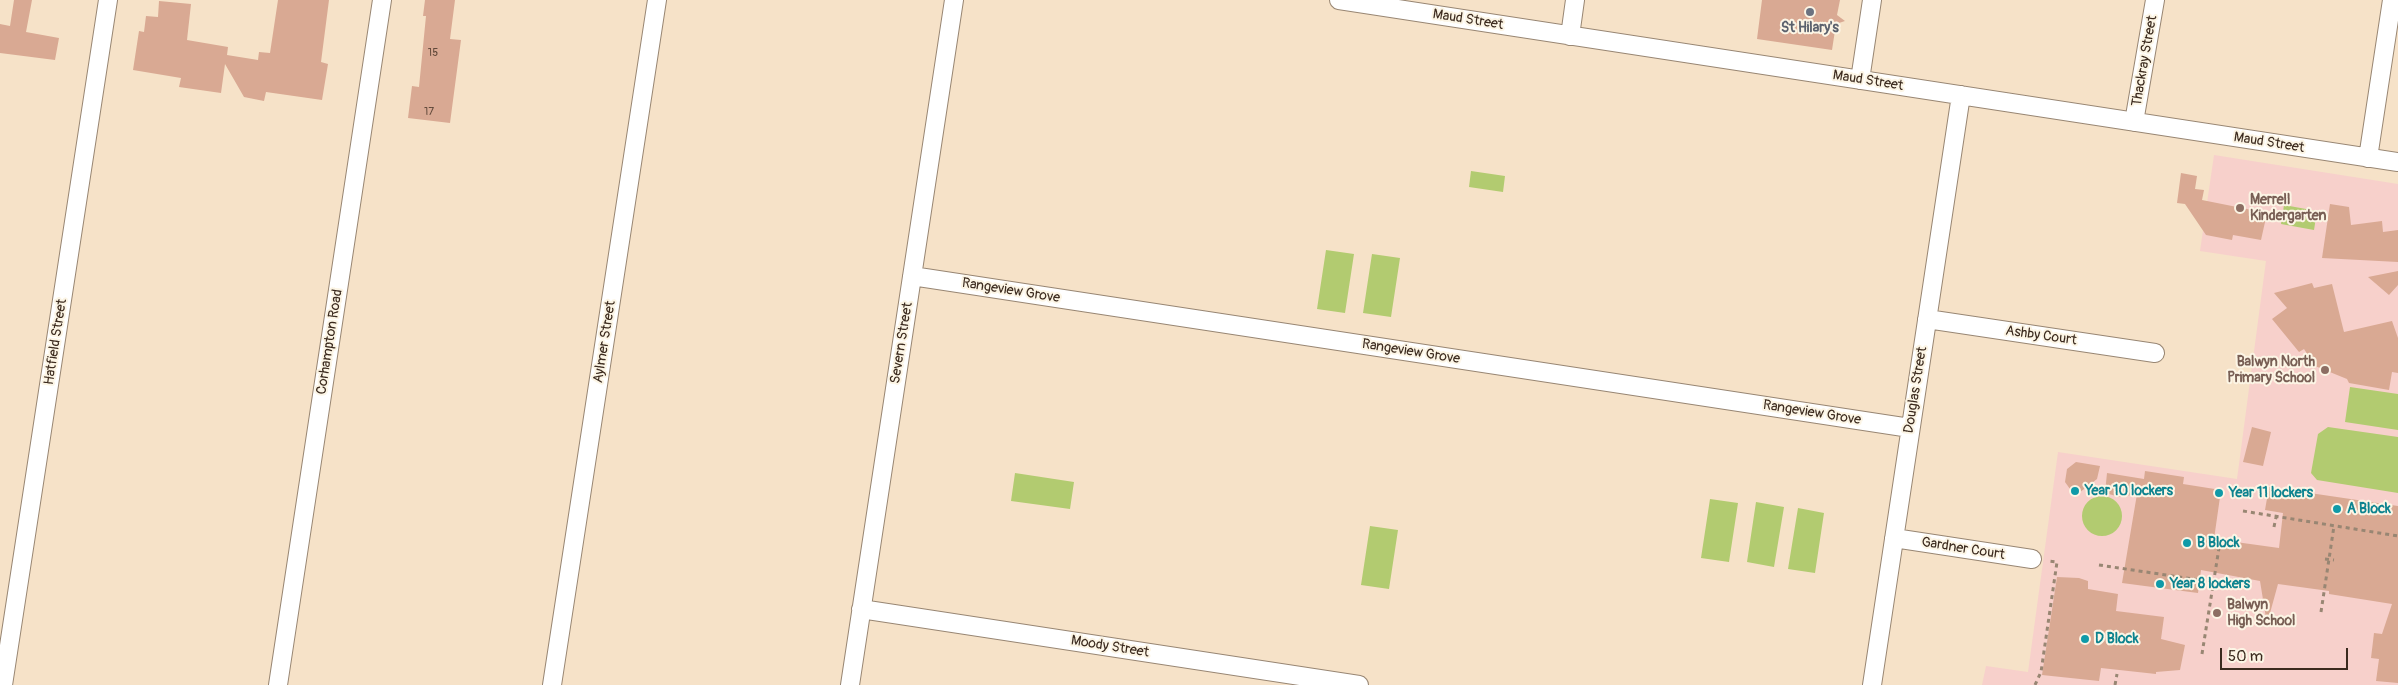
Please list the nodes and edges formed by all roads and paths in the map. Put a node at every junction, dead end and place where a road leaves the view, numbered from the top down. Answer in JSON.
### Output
{"nodes":[{"id":1,"x":108,"y":0,"type":"edge"},
{"id":2,"x":382,"y":0,"type":"edge"},
{"id":3,"x":657,"y":0,"type":"edge"},
{"id":4,"x":954,"y":0,"type":"edge"},
{"id":5,"x":1339,"y":0,"type":"edge"},
{"id":6,"x":1575,"y":0,"type":"edge"},
{"id":7,"x":1872,"y":0,"type":"edge"},
{"id":8,"x":2155,"y":0,"type":"edge"},
{"id":9,"x":2392,"y":0,"type":"edge"},
{"id":10,"x":1570,"y":36,"type":"junction"},
{"id":11,"x":1860,"y":80,"type":"junction"},
{"id":12,"x":1961,"y":95,"type":"junction"},
{"id":13,"x":2134,"y":122,"type":"junction"},
{"id":14,"x":2368,"y":158,"type":"junction"},
{"id":15,"x":2398,"y":162,"type":"edge"},
{"id":16,"x":912,"y":276,"type":"junction"},
{"id":17,"x":1927,"y":319,"type":"junction"},
{"id":18,"x":2155,"y":353,"type":"dead end"},
{"id":19,"x":1910,"y":428,"type":"junction"},
{"id":20,"x":2243,"y":511,"type":"dead end"},
{"id":21,"x":2276,"y":517,"type":"junction"},
{"id":22,"x":2334,"y":526,"type":"junction"},
{"id":23,"x":2274,"y":527,"type":"dead end"},
{"id":24,"x":2398,"y":536,"type":"edge"},
{"id":25,"x":1894,"y":538,"type":"junction"},
{"id":26,"x":2219,"y":548,"type":"dead end"},
{"id":27,"x":2032,"y":559,"type":"joint"},
{"id":28,"x":2327,"y":559,"type":"junction"},
{"id":29,"x":2334,"y":560,"type":"dead end"},
{"id":30,"x":2099,"y":565,"type":"dead end"},
{"id":31,"x":2213,"y":582,"type":"junction"},
{"id":32,"x":861,"y":609,"type":"junction"},
{"id":33,"x":2321,"y":612,"type":"dead end"},
{"id":34,"x":2202,"y":654,"type":"dead end"},
{"id":35,"x":2117,"y":674,"type":"dead end"},
{"id":36,"x":3,"y":685,"type":"edge"},
{"id":37,"x":278,"y":685,"type":"edge"},
{"id":38,"x":552,"y":685,"type":"edge"},
{"id":39,"x":850,"y":685,"type":"edge"},
{"id":40,"x":1359,"y":685,"type":"edge"},
{"id":41,"x":1872,"y":685,"type":"edge"},
{"id":42,"x":2035,"y":685,"type":"edge"},
{"id":43,"x":2115,"y":685,"type":"edge"}],
"edges":[{"from":1,"to":36,"type":"street","name":"Hatfield Street"},
{"from":2,"to":37,"type":"street","name":"Corhampton Road"},
{"from":3,"to":38,"type":"street","name":"Aylmer Street"},
{"from":4,"to":16,"type":"street","name":"Severn Street"},
{"from":5,"to":10,"type":"street","name":"Maud Street"},
{"from":6,"to":10,"type":"street"},
{"from":7,"to":11,"type":"street"},
{"from":8,"to":13,"type":"street","name":"Thackray Street"},
{"from":9,"to":14,"type":"street"},
{"from":10,"to":11,"type":"street","name":"Maud Street"},
{"from":11,"to":12,"type":"street","name":"Maud Street"},
{"from":12,"to":13,"type":"street","name":"Maud Street"},
{"from":12,"to":17,"type":"street","name":"Douglas Street"},
{"from":13,"to":14,"type":"street","name":"Maud Street"},
{"from":14,"to":15,"type":"street","name":"Maud Street"},
{"from":16,"to":19,"type":"street","name":"Rangeview Grove"},
{"from":16,"to":32,"type":"street","name":"Severn Street"},
{"from":17,"to":18,"type":"street","name":"Ashby Court"},
{"from":17,"to":19,"type":"street","name":"Douglas Street"},
{"from":19,"to":25,"type":"street","name":"Douglas Street"},
{"from":20,"to":21,"type":"path"},
{"from":21,"to":22,"type":"path"},
{"from":21,"to":23,"type":"path"},
{"from":22,"to":24,"type":"path"},
{"from":22,"to":28,"type":"path"},
{"from":25,"to":27,"type":"street","name":"Gardner Court"},
{"from":25,"to":41,"type":"street","name":"Douglas Street"},
{"from":26,"to":31,"type":"path"},
{"from":27,"to":42,"type":"path"},
{"from":28,"to":29,"type":"path"},
{"from":28,"to":33,"type":"path"},
{"from":30,"to":31,"type":"path"},
{"from":31,"to":34,"type":"path"},
{"from":32,"to":39,"type":"street","name":"Severn Street"},
{"from":32,"to":40,"type":"street","name":"Moody Street"},
{"from":35,"to":43,"type":"path"}]}
